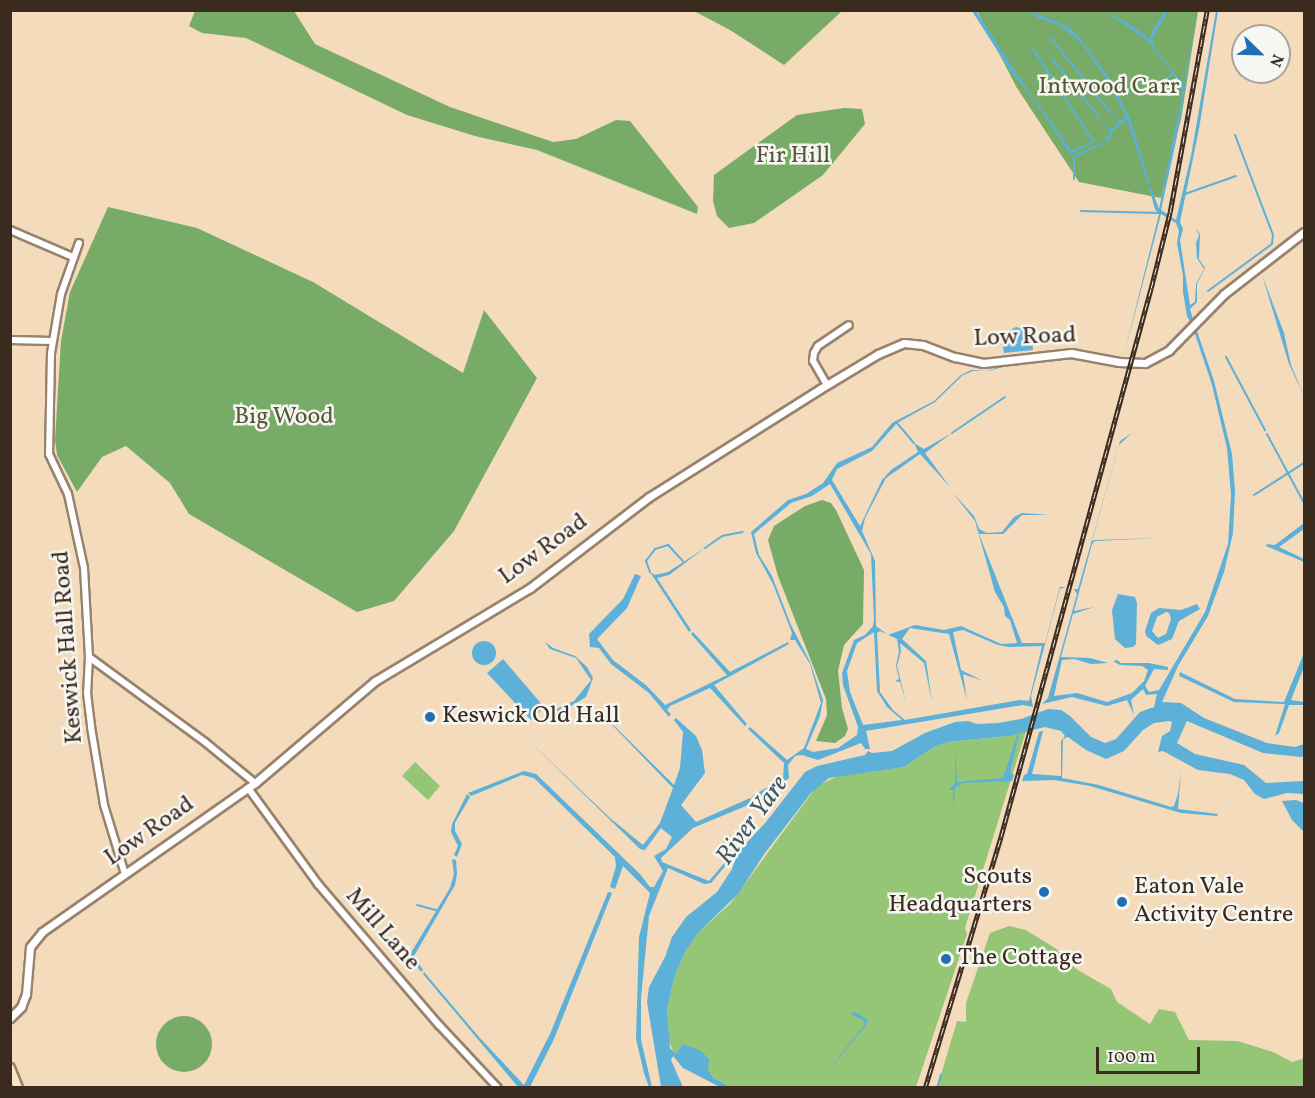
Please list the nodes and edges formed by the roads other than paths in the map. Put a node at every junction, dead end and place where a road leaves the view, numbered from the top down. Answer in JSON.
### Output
{"nodes":[{"id":1,"x":10,"y":230,"type":"edge"},
{"id":2,"x":1305,"y":232,"type":"edge"},
{"id":3,"x":79,"y":243,"type":"dead end"},
{"id":4,"x":73,"y":257,"type":"junction"},
{"id":5,"x":849,"y":326,"type":"dead end"},
{"id":6,"x":10,"y":340,"type":"edge"},
{"id":7,"x":52,"y":341,"type":"junction"},
{"id":8,"x":827,"y":385,"type":"junction"},
{"id":9,"x":89,"y":657,"type":"junction"},
{"id":10,"x":255,"y":783,"type":"junction"},
{"id":11,"x":248,"y":788,"type":"junction"},
{"id":12,"x":125,"y":874,"type":"junction"},
{"id":13,"x":10,"y":1018,"type":"edge"},
{"id":14,"x":10,"y":1068,"type":"edge"},
{"id":15,"x":18,"y":1088,"type":"edge"},
{"id":16,"x":498,"y":1088,"type":"edge"}],
"edges":[{"from":1,"to":4,"type":"street"},
{"from":2,"to":8,"type":"street","name":"Low Road"},
{"from":3,"to":4,"type":"street","name":"Keswick Hall Road"},
{"from":4,"to":7,"type":"street","name":"Keswick Hall Road"},
{"from":5,"to":8,"type":"street"},
{"from":6,"to":7,"type":"street"},
{"from":7,"to":9,"type":"street","name":"Keswick Hall Road"},
{"from":8,"to":10,"type":"street","name":"Low Road"},
{"from":9,"to":10,"type":"street"},
{"from":9,"to":12,"type":"street","name":"Keswick Hall Road"},
{"from":10,"to":11,"type":"street","name":"Low Road"},
{"from":11,"to":12,"type":"street","name":"Low Road"},
{"from":11,"to":16,"type":"street","name":"Mill Lane"},
{"from":12,"to":13,"type":"street","name":"Low Road"},
{"from":14,"to":15,"type":"main road"}]}
